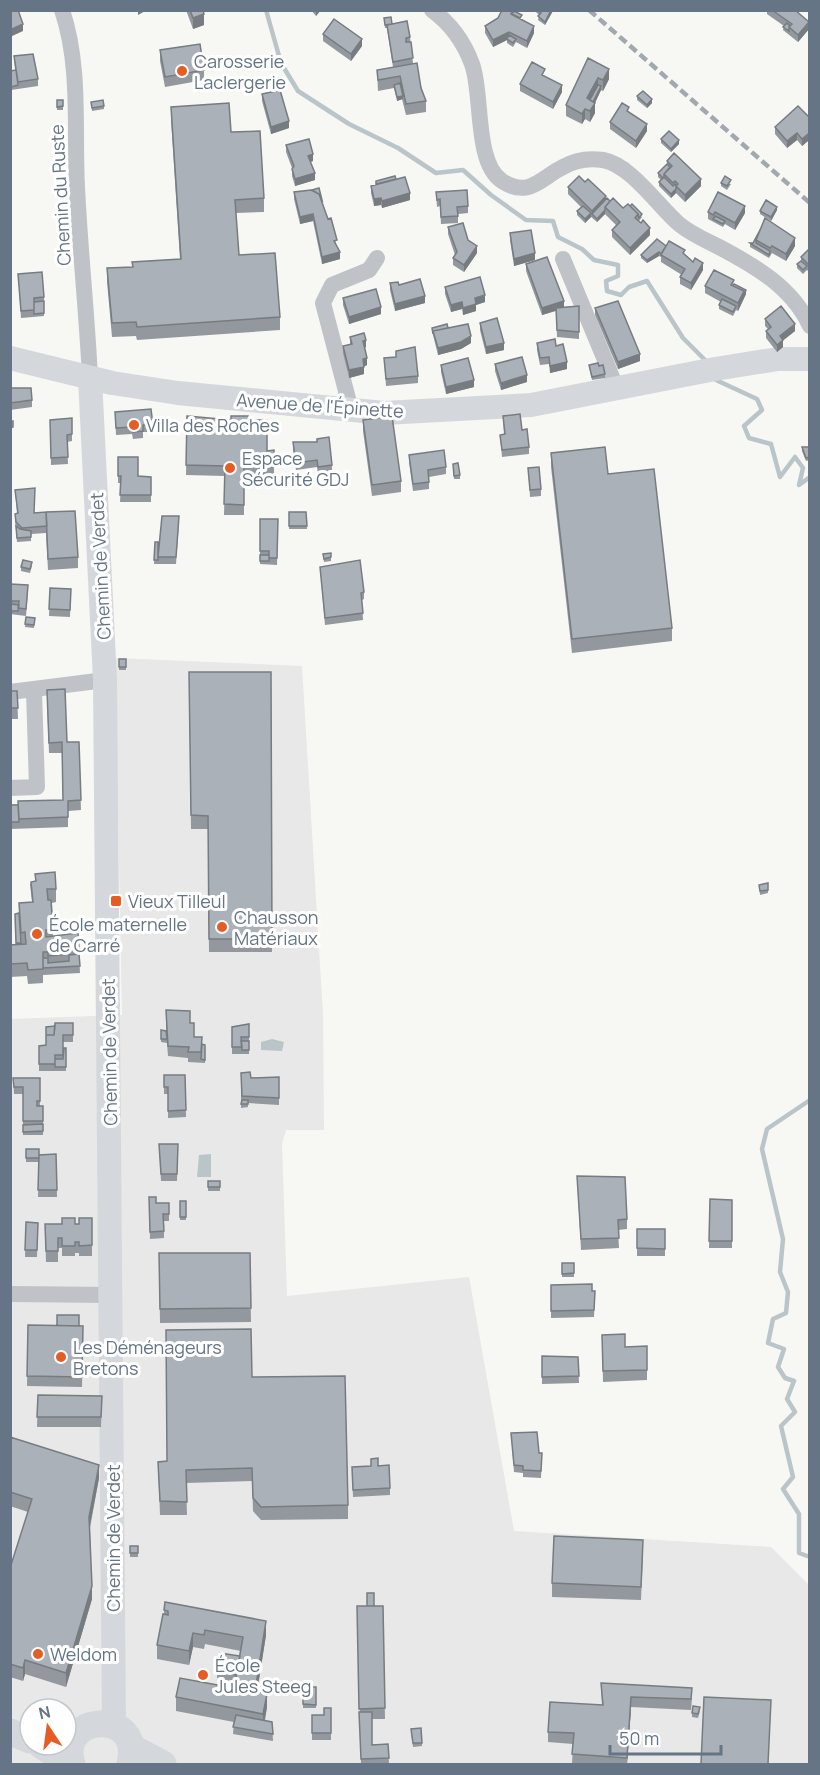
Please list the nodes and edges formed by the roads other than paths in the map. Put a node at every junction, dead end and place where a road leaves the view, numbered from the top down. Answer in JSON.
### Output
{"nodes":[{"id":1,"x":62,"y":10,"type":"edge"},
{"id":2,"x":432,"y":10,"type":"edge"},
{"id":3,"x":377,"y":258,"type":"dead end"},
{"id":4,"x":563,"y":259,"type":"dead end"},
{"id":5,"x":810,"y":326,"type":"edge"},
{"id":6,"x":10,"y":358,"type":"edge"},
{"id":7,"x":810,"y":359,"type":"edge"},
{"id":8,"x":90,"y":378,"type":"junction"},
{"id":9,"x":617,"y":389,"type":"junction"},
{"id":10,"x":351,"y":410,"type":"junction"},
{"id":11,"x":105,"y":680,"type":"junction"},
{"id":12,"x":34,"y":690,"type":"junction"},
{"id":13,"x":10,"y":692,"type":"edge"},
{"id":14,"x":10,"y":788,"type":"edge"},
{"id":15,"x":10,"y":1294,"type":"edge"},
{"id":16,"x":111,"y":1295,"type":"junction"},
{"id":17,"x":114,"y":1726,"type":"junction"},
{"id":18,"x":78,"y":1729,"type":"edge"},
{"id":19,"x":131,"y":1756,"type":"edge"},
{"id":20,"x":163,"y":1764,"type":"edge"}],
"edges":[{"from":1,"to":8,"type":"street","name":"Chemin du Ruste"},
{"from":2,"to":5,"type":"street"},
{"from":3,"to":10,"type":"street"},
{"from":4,"to":9,"type":"street"},
{"from":6,"to":8,"type":"street","name":"Avenue de l'Épinette"},
{"from":7,"to":9,"type":"street","name":"Avenue de l'Épinette"},
{"from":8,"to":10,"type":"street","name":"Avenue de l'Épinette"},
{"from":8,"to":11,"type":"street","name":"Chemin de Verdet"},
{"from":9,"to":10,"type":"street","name":"Avenue de l'Épinette"},
{"from":11,"to":12,"type":"street"},
{"from":11,"to":16,"type":"street","name":"Chemin de Verdet"},
{"from":12,"to":13,"type":"street"},
{"from":12,"to":14,"type":"street"},
{"from":15,"to":16,"type":"street"},
{"from":16,"to":17,"type":"street","name":"Chemin de Verdet"},
{"from":17,"to":18,"type":"main road"},
{"from":17,"to":19,"type":"main road"},
{"from":19,"to":20,"type":"main road"}]}
